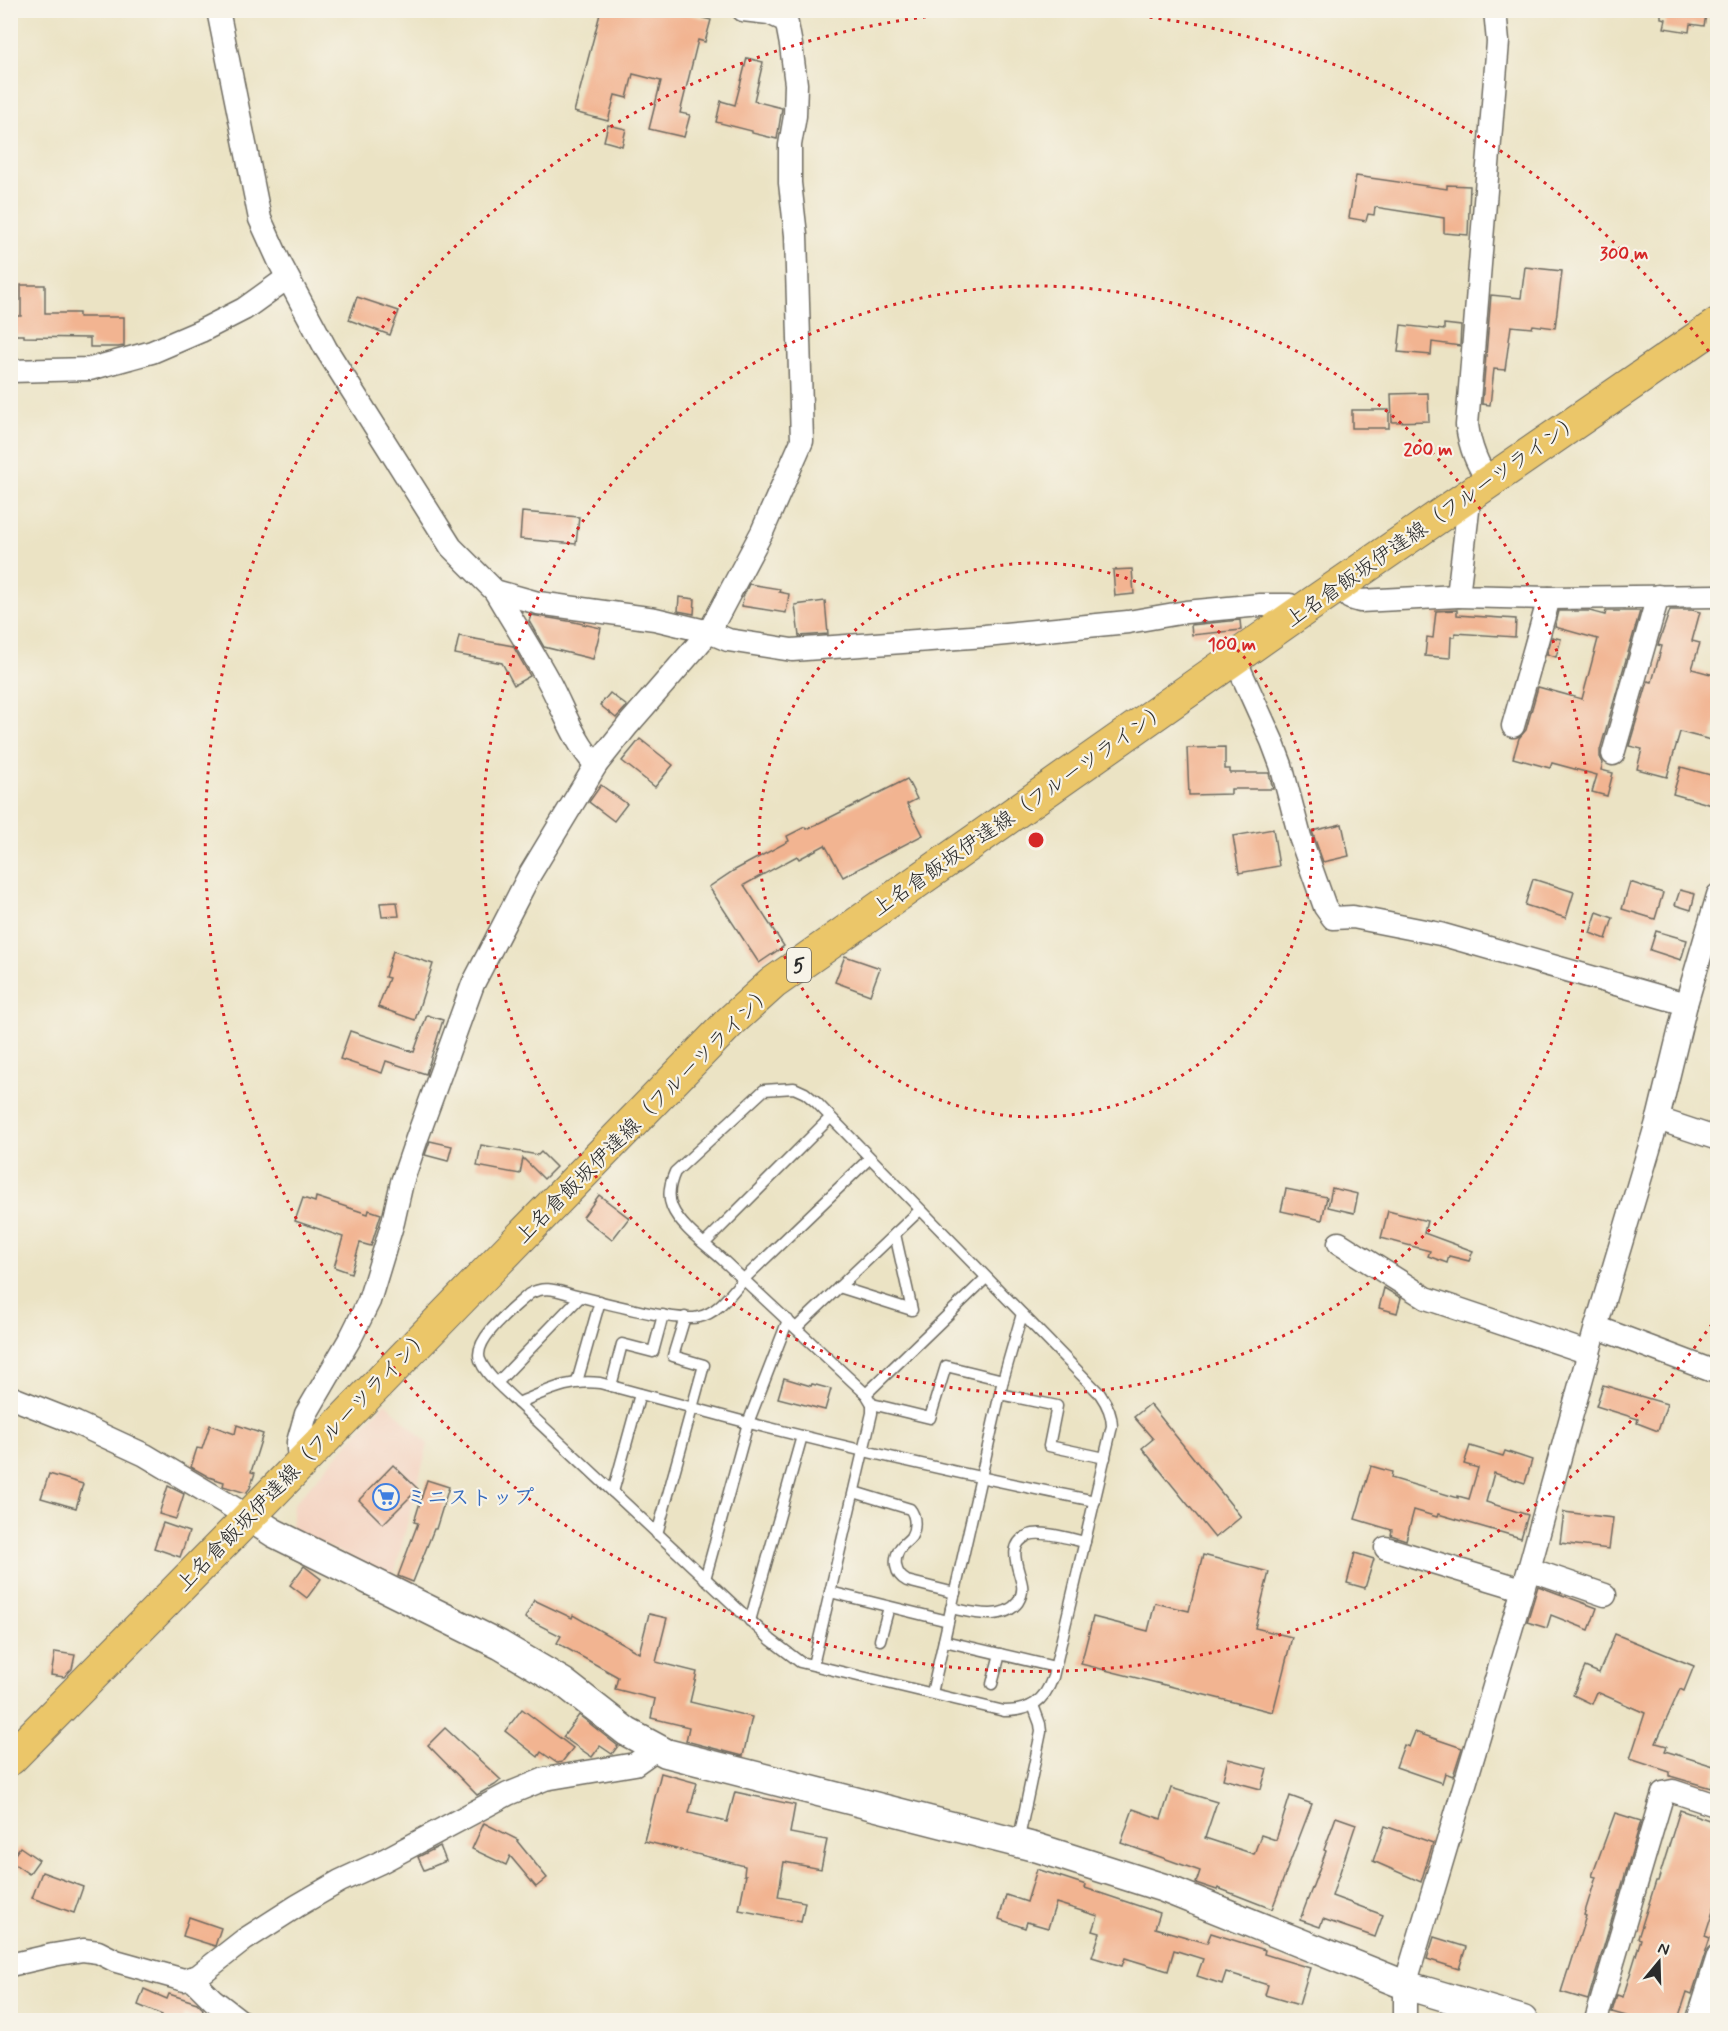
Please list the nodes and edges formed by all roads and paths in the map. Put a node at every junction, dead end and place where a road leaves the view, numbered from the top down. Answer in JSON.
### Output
{"nodes":[{"id":1,"x":219,"y":10,"type":"edge"},
{"id":2,"x":743,"y":10,"type":"edge"},
{"id":3,"x":1495,"y":10,"type":"edge"},
{"id":4,"x":287,"y":278,"type":"junction"},
{"id":5,"x":1718,"y":324,"type":"edge"},
{"id":6,"x":10,"y":371,"type":"edge"},
{"id":7,"x":1479,"y":488,"type":"junction"},
{"id":8,"x":1340,"y":584,"type":"junction"},
{"id":9,"x":495,"y":591,"type":"junction"},
{"id":10,"x":1458,"y":596,"type":"junction"},
{"id":11,"x":1658,"y":596,"type":"junction"},
{"id":12,"x":1718,"y":596,"type":"edge"},
{"id":13,"x":1549,"y":598,"type":"junction"},
{"id":14,"x":1300,"y":612,"type":"junction"},
{"id":15,"x":709,"y":632,"type":"junction"},
{"id":16,"x":1234,"y":657,"type":"junction"},
{"id":17,"x":1513,"y":726,"type":"dead end"},
{"id":18,"x":1613,"y":754,"type":"dead end"},
{"id":19,"x":596,"y":765,"type":"junction"},
{"id":20,"x":1718,"y":895,"type":"edge"},
{"id":21,"x":1686,"y":1004,"type":"junction"},
{"id":22,"x":830,"y":1118,"type":"junction"},
{"id":23,"x":1658,"y":1119,"type":"junction"},
{"id":24,"x":1718,"y":1139,"type":"edge"},
{"id":25,"x":870,"y":1158,"type":"junction"},
{"id":26,"x":920,"y":1210,"type":"junction"},
{"id":27,"x":895,"y":1234,"type":"junction"},
{"id":28,"x":705,"y":1243,"type":"junction"},
{"id":29,"x":1339,"y":1243,"type":"dead end"},
{"id":30,"x":986,"y":1278,"type":"junction"},
{"id":31,"x":743,"y":1279,"type":"junction"},
{"id":32,"x":839,"y":1287,"type":"junction"},
{"id":33,"x":580,"y":1297,"type":"junction"},
{"id":34,"x":600,"y":1301,"type":"junction"},
{"id":35,"x":1022,"y":1314,"type":"junction"},
{"id":36,"x":663,"y":1315,"type":"junction"},
{"id":37,"x":685,"y":1317,"type":"junction"},
{"id":38,"x":792,"y":1324,"type":"junction"},
{"id":39,"x":1596,"y":1327,"type":"junction"},
{"id":40,"x":1589,"y":1353,"type":"junction"},
{"id":41,"x":1718,"y":1373,"type":"edge"},
{"id":42,"x":1003,"y":1380,"type":"junction"},
{"id":43,"x":577,"y":1382,"type":"junction"},
{"id":44,"x":497,"y":1383,"type":"junction"},
{"id":45,"x":611,"y":1386,"type":"junction"},
{"id":46,"x":640,"y":1394,"type":"junction"},
{"id":47,"x":866,"y":1394,"type":"junction"},
{"id":48,"x":1000,"y":1394,"type":"junction"},
{"id":49,"x":10,"y":1397,"type":"edge"},
{"id":50,"x":518,"y":1403,"type":"junction"},
{"id":51,"x":872,"y":1404,"type":"junction"},
{"id":52,"x":692,"y":1408,"type":"junction"},
{"id":53,"x":748,"y":1423,"type":"junction"},
{"id":54,"x":802,"y":1436,"type":"junction"},
{"id":55,"x":863,"y":1451,"type":"junction"},
{"id":56,"x":1105,"y":1458,"type":"junction"},
{"id":57,"x":304,"y":1461,"type":"junction"},
{"id":58,"x":981,"y":1479,"type":"junction"},
{"id":59,"x":613,"y":1492,"type":"junction"},
{"id":60,"x":854,"y":1492,"type":"junction"},
{"id":61,"x":1095,"y":1501,"type":"junction"},
{"id":62,"x":249,"y":1517,"type":"junction"},
{"id":63,"x":657,"y":1533,"type":"junction"},
{"id":64,"x":1085,"y":1542,"type":"junction"},
{"id":65,"x":1386,"y":1548,"type":"dead end"},
{"id":66,"x":705,"y":1579,"type":"junction"},
{"id":67,"x":1526,"y":1579,"type":"junction"},
{"id":68,"x":830,"y":1592,"type":"junction"},
{"id":69,"x":955,"y":1593,"type":"junction"},
{"id":70,"x":1605,"y":1595,"type":"dead end"},
{"id":71,"x":889,"y":1607,"type":"junction"},
{"id":72,"x":951,"y":1608,"type":"junction"},
{"id":73,"x":750,"y":1621,"type":"junction"},
{"id":74,"x":948,"y":1621,"type":"junction"},
{"id":75,"x":880,"y":1640,"type":"dead end"},
{"id":76,"x":944,"y":1641,"type":"junction"},
{"id":77,"x":1000,"y":1654,"type":"junction"},
{"id":78,"x":813,"y":1665,"type":"junction"},
{"id":79,"x":1055,"y":1667,"type":"junction"},
{"id":80,"x":992,"y":1684,"type":"dead end"},
{"id":81,"x":932,"y":1693,"type":"junction"},
{"id":82,"x":1033,"y":1705,"type":"junction"},
{"id":83,"x":656,"y":1749,"type":"junction"},
{"id":84,"x":10,"y":1759,"type":"edge"},
{"id":85,"x":1718,"y":1806,"type":"edge"},
{"id":86,"x":1018,"y":1843,"type":"junction"},
{"id":87,"x":1718,"y":1956,"type":"edge"},
{"id":88,"x":10,"y":1965,"type":"edge"},
{"id":89,"x":191,"y":1978,"type":"junction"},
{"id":90,"x":1405,"y":1985,"type":"junction"},
{"id":91,"x":239,"y":2020,"type":"edge"},
{"id":92,"x":1405,"y":2020,"type":"edge"},
{"id":93,"x":1523,"y":2020,"type":"edge"},
{"id":94,"x":1596,"y":2020,"type":"edge"},
{"id":95,"x":1698,"y":2020,"type":"edge"}],
"edges":[{"from":1,"to":4,"type":"street"},
{"from":2,"to":15,"type":"street"},
{"from":3,"to":7,"type":"street"},
{"from":4,"to":6,"type":"street"},
{"from":4,"to":9,"type":"street"},
{"from":5,"to":7,"type":"main road","name":"上名倉飯坂伊達線（フルーツライン）","number":"5"},
{"from":7,"to":8,"type":"main road","name":"上名倉飯坂伊達線（フルーツライン）","number":"5"},
{"from":7,"to":10,"type":"street"},
{"from":8,"to":10,"type":"street"},
{"from":8,"to":14,"type":"main road","name":"上名倉飯坂伊達線（フルーツライン）","number":"5"},
{"from":9,"to":15,"type":"street"},
{"from":9,"to":19,"type":"street"},
{"from":10,"to":13,"type":"street"},
{"from":11,"to":12,"type":"street"},
{"from":11,"to":13,"type":"street"},
{"from":11,"to":18,"type":"street"},
{"from":13,"to":17,"type":"street"},
{"from":14,"to":15,"type":"street"},
{"from":14,"to":16,"type":"main road","name":"上名倉飯坂伊達線（フルーツライン）","number":"5"},
{"from":15,"to":19,"type":"street"},
{"from":16,"to":21,"type":"street"},
{"from":16,"to":57,"type":"main road","name":"上名倉飯坂伊達線（フルーツライン）","number":"5"},
{"from":19,"to":57,"type":"street"},
{"from":20,"to":21,"type":"street"},
{"from":21,"to":23,"type":"street"},
{"from":22,"to":25,"type":"lane"},
{"from":22,"to":28,"type":"lane"},
{"from":22,"to":28,"type":"lane"},
{"from":23,"to":24,"type":"street"},
{"from":23,"to":39,"type":"street"},
{"from":25,"to":26,"type":"lane"},
{"from":25,"to":31,"type":"lane"},
{"from":26,"to":27,"type":"lane"},
{"from":26,"to":30,"type":"lane"},
{"from":27,"to":32,"type":"lane"},
{"from":27,"to":32,"type":"lane"},
{"from":28,"to":31,"type":"lane"},
{"from":29,"to":40,"type":"street"},
{"from":30,"to":35,"type":"lane"},
{"from":30,"to":47,"type":"lane"},
{"from":31,"to":37,"type":"lane"},
{"from":31,"to":38,"type":"lane"},
{"from":32,"to":38,"type":"lane"},
{"from":33,"to":34,"type":"lane"},
{"from":33,"to":44,"type":"lane"},
{"from":33,"to":44,"type":"lane"},
{"from":34,"to":36,"type":"lane"},
{"from":34,"to":43,"type":"lane"},
{"from":35,"to":42,"type":"lane"},
{"from":35,"to":56,"type":"lane"},
{"from":36,"to":37,"type":"lane"},
{"from":36,"to":45,"type":"lane"},
{"from":37,"to":52,"type":"lane"},
{"from":38,"to":47,"type":"lane"},
{"from":38,"to":53,"type":"lane"},
{"from":39,"to":40,"type":"street"},
{"from":39,"to":41,"type":"street"},
{"from":40,"to":67,"type":"street"},
{"from":42,"to":48,"type":"lane"},
{"from":42,"to":51,"type":"lane"},
{"from":43,"to":45,"type":"lane"},
{"from":43,"to":50,"type":"lane"},
{"from":44,"to":50,"type":"lane"},
{"from":45,"to":46,"type":"lane"},
{"from":46,"to":52,"type":"lane"},
{"from":46,"to":59,"type":"lane"},
{"from":47,"to":51,"type":"lane"},
{"from":48,"to":56,"type":"lane"},
{"from":48,"to":58,"type":"lane"},
{"from":49,"to":62,"type":"street"},
{"from":50,"to":59,"type":"lane"},
{"from":51,"to":55,"type":"lane"},
{"from":52,"to":53,"type":"lane"},
{"from":52,"to":63,"type":"lane"},
{"from":53,"to":54,"type":"lane"},
{"from":53,"to":66,"type":"lane"},
{"from":54,"to":55,"type":"lane"},
{"from":54,"to":73,"type":"lane"},
{"from":55,"to":58,"type":"lane"},
{"from":55,"to":60,"type":"lane"},
{"from":56,"to":61,"type":"lane"},
{"from":57,"to":62,"type":"main road","name":"上名倉飯坂伊達線（フルーツライン）","number":"5"},
{"from":58,"to":61,"type":"lane"},
{"from":58,"to":69,"type":"lane"},
{"from":59,"to":63,"type":"lane"},
{"from":60,"to":68,"type":"lane"},
{"from":60,"to":69,"type":"lane"},
{"from":61,"to":64,"type":"lane"},
{"from":62,"to":83,"type":"street"},
{"from":62,"to":84,"type":"main road","name":"上名倉飯坂伊達線（フルーツライン）","number":"5"},
{"from":63,"to":66,"type":"lane"},
{"from":64,"to":72,"type":"lane"},
{"from":64,"to":79,"type":"lane"},
{"from":65,"to":67,"type":"street"},
{"from":66,"to":73,"type":"lane"},
{"from":67,"to":70,"type":"street"},
{"from":67,"to":90,"type":"street"},
{"from":68,"to":71,"type":"lane"},
{"from":68,"to":78,"type":"lane"},
{"from":69,"to":72,"type":"lane"},
{"from":71,"to":74,"type":"lane"},
{"from":71,"to":75,"type":"lane"},
{"from":72,"to":74,"type":"lane"},
{"from":73,"to":78,"type":"lane"},
{"from":74,"to":76,"type":"lane"},
{"from":76,"to":77,"type":"lane"},
{"from":76,"to":81,"type":"lane"},
{"from":77,"to":79,"type":"lane"},
{"from":77,"to":80,"type":"lane"},
{"from":78,"to":81,"type":"lane"},
{"from":79,"to":82,"type":"lane"},
{"from":81,"to":82,"type":"lane"},
{"from":82,"to":86,"type":"lane"},
{"from":83,"to":86,"type":"street"},
{"from":83,"to":89,"type":"street"},
{"from":85,"to":94,"type":"street"},
{"from":86,"to":90,"type":"street"},
{"from":87,"to":95,"type":"street"},
{"from":88,"to":89,"type":"street"},
{"from":89,"to":91,"type":"street"},
{"from":90,"to":92,"type":"street"},
{"from":90,"to":93,"type":"street"}]}
